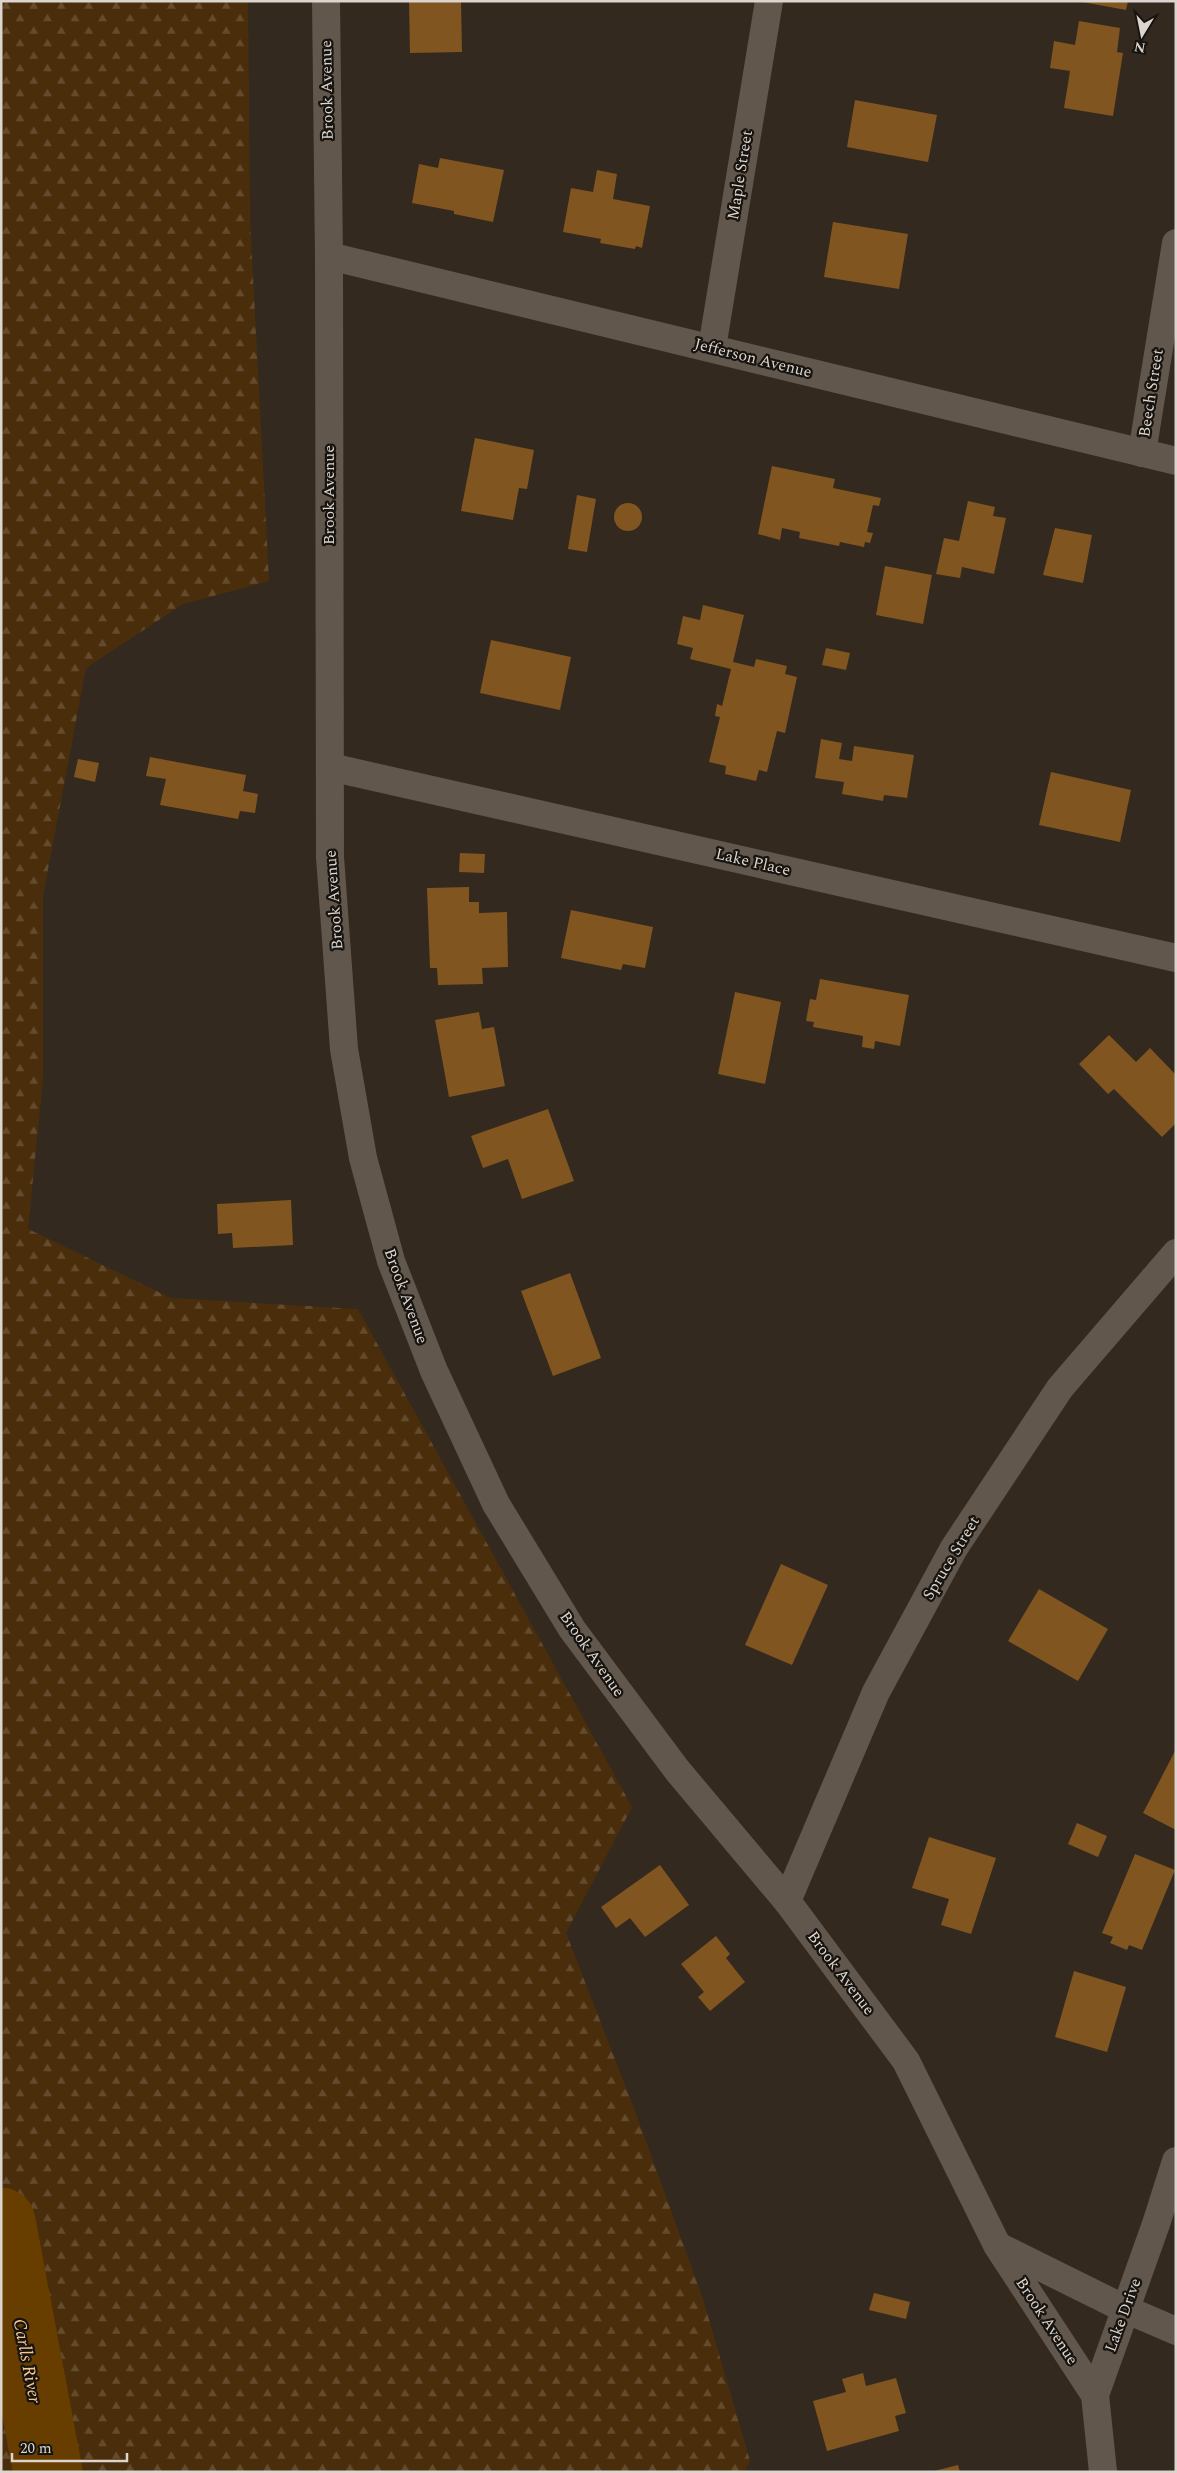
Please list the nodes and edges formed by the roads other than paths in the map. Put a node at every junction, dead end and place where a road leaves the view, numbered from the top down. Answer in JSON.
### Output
{"nodes":[{"id":1,"x":326,"y":1,"type":"edge"},
{"id":2,"x":769,"y":1,"type":"edge"},
{"id":3,"x":1176,"y":243,"type":"edge"},
{"id":4,"x":329,"y":256,"type":"junction"},
{"id":5,"x":712,"y":348,"type":"junction"},
{"id":6,"x":1142,"y":453,"type":"junction"},
{"id":7,"x":1176,"y":461,"type":"edge"},
{"id":8,"x":330,"y":767,"type":"junction"},
{"id":9,"x":1176,"y":958,"type":"edge"},
{"id":10,"x":1176,"y":1253,"type":"edge"},
{"id":11,"x":787,"y":1901,"type":"junction"},
{"id":12,"x":1176,"y":2161,"type":"edge"},
{"id":13,"x":997,"y":2245,"type":"junction"},
{"id":14,"x":1125,"y":2309,"type":"junction"},
{"id":15,"x":1176,"y":2331,"type":"edge"},
{"id":16,"x":1095,"y":2395,"type":"junction"},
{"id":17,"x":1103,"y":2472,"type":"edge"}],
"edges":[{"from":1,"to":4,"type":"street","name":"Brook Avenue"},
{"from":2,"to":5,"type":"street","name":"Maple Street"},
{"from":3,"to":6,"type":"street","name":"Beech Street"},
{"from":4,"to":5,"type":"street","name":"Jefferson Avenue"},
{"from":4,"to":8,"type":"street","name":"Brook Avenue"},
{"from":5,"to":6,"type":"street","name":"Jefferson Avenue"},
{"from":6,"to":7,"type":"street","name":"Jefferson Avenue"},
{"from":8,"to":9,"type":"street","name":"Lake Place"},
{"from":8,"to":11,"type":"street","name":"Brook Avenue"},
{"from":10,"to":11,"type":"street","name":"Spruce Street"},
{"from":11,"to":13,"type":"street","name":"Brook Avenue"},
{"from":12,"to":14,"type":"street","name":"Lake Drive"},
{"from":13,"to":14,"type":"street"},
{"from":13,"to":16,"type":"street","name":"Brook Avenue"},
{"from":14,"to":15,"type":"street"},
{"from":14,"to":16,"type":"street","name":"Lake Drive"},
{"from":16,"to":17,"type":"street","name":"Lake Drive"}]}
